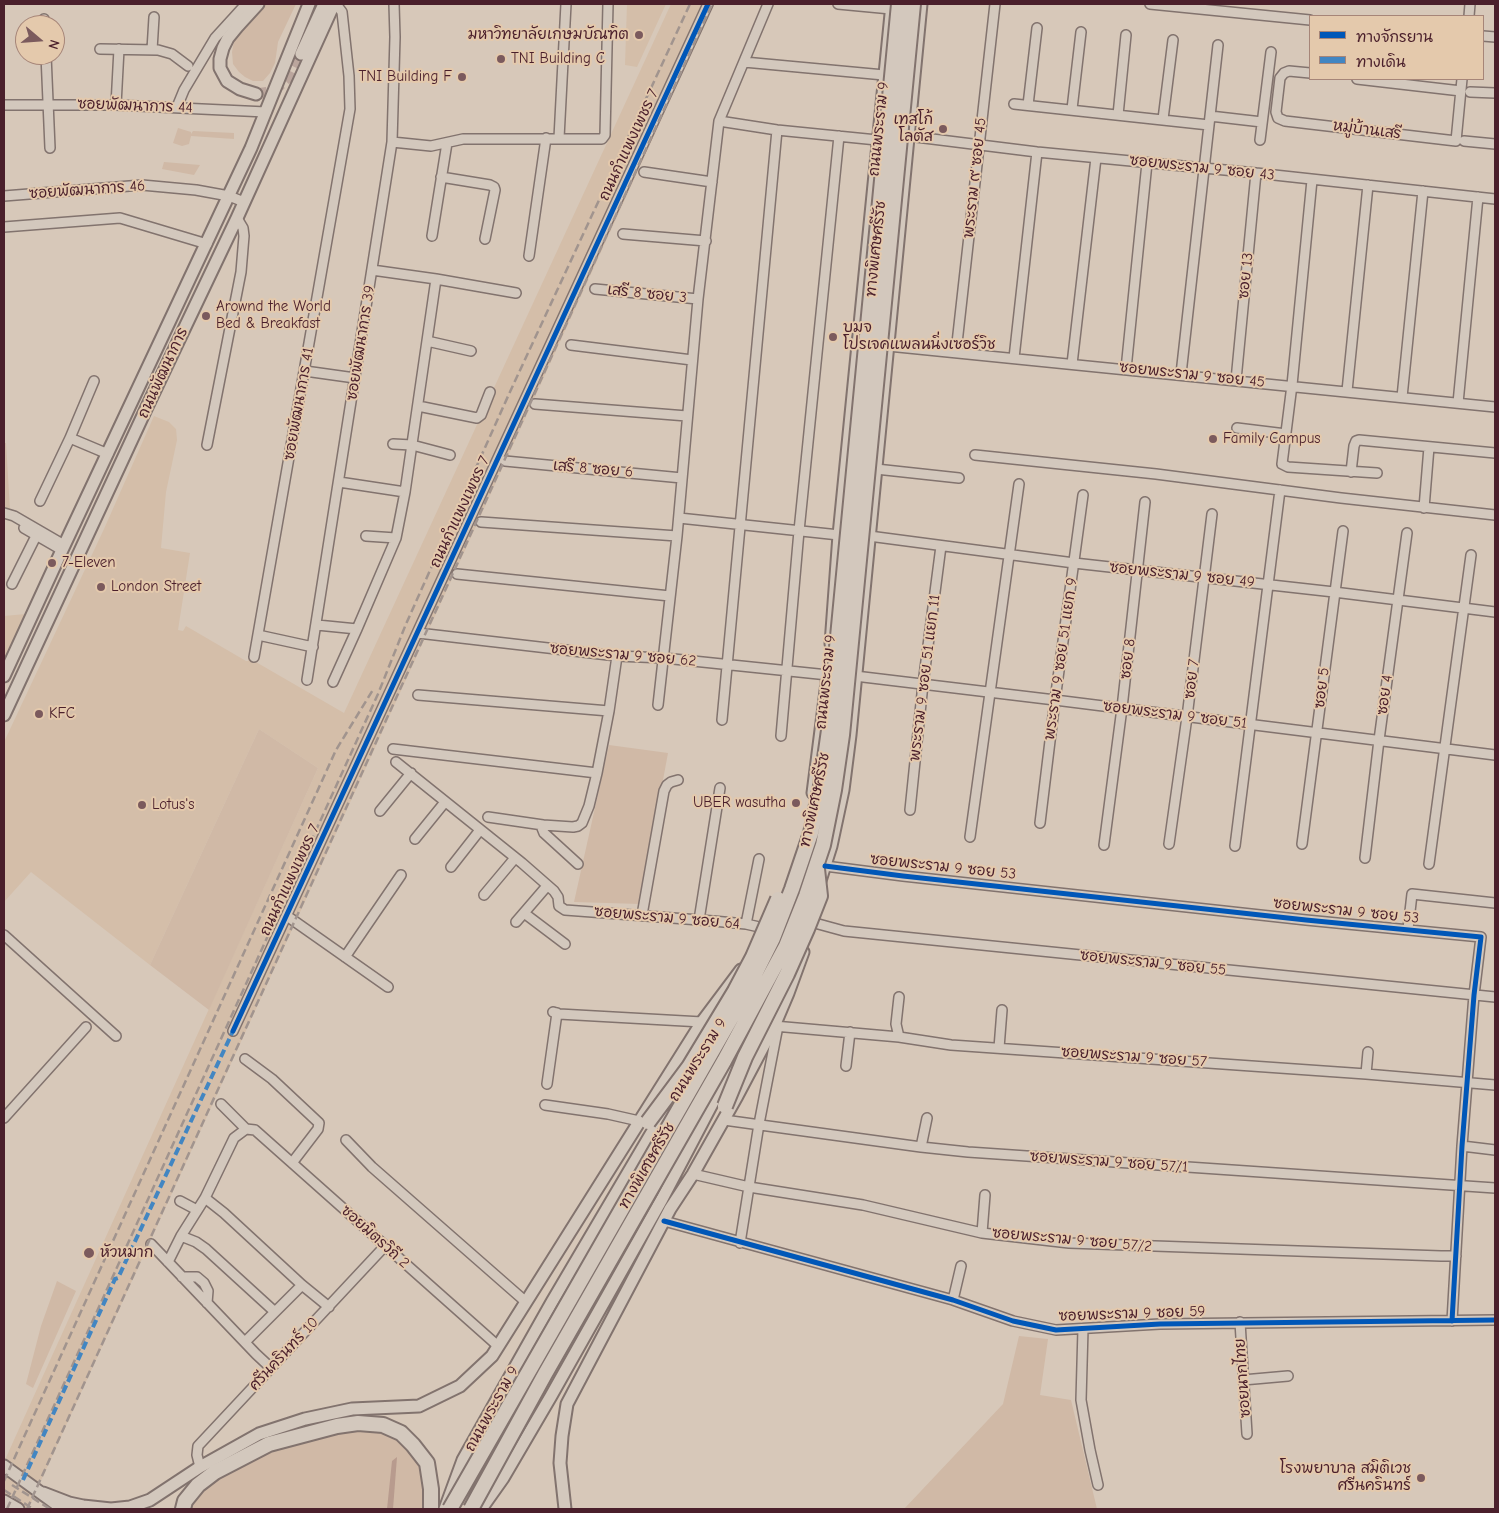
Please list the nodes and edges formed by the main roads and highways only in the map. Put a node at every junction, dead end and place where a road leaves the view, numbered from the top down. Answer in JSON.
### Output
{"nodes":[{"id":1,"x":258,"y":4,"type":"edge"},
{"id":2,"x":308,"y":4,"type":"edge"},
{"id":3,"x":324,"y":4,"type":"edge"},
{"id":4,"x":335,"y":4,"type":"edge"},
{"id":5,"x":913,"y":4,"type":"edge"},
{"id":6,"x":921,"y":4,"type":"edge"},
{"id":7,"x":894,"y":5,"type":"edge"},
{"id":8,"x":301,"y":54,"type":"tunnel mouth"},
{"id":9,"x":256,"y":94,"type":"tunnel mouth"},
{"id":10,"x":8,"y":659,"type":"edge"},
{"id":11,"x":4,"y":676,"type":"edge"},
{"id":12,"x":4,"y":714,"type":"edge"},
{"id":13,"x":821,"y":865,"type":"junction"},
{"id":14,"x":800,"y":866,"type":"junction"},
{"id":15,"x":817,"y":891,"type":"junction"},
{"id":16,"x":769,"y":927,"type":"junction"},
{"id":17,"x":681,"y":1088,"type":"junction"},
{"id":18,"x":720,"y":1110,"type":"junction"},
{"id":19,"x":643,"y":1121,"type":"junction"},
{"id":20,"x":670,"y":1209,"type":"junction"},
{"id":21,"x":4,"y":1466,"type":"edge"},
{"id":22,"x":4,"y":1472,"type":"edge"},
{"id":23,"x":43,"y":1493,"type":"junction"},
{"id":24,"x":4,"y":1501,"type":"edge"},
{"id":25,"x":17,"y":1509,"type":"edge"},
{"id":26,"x":63,"y":1509,"type":"edge"},
{"id":27,"x":183,"y":1509,"type":"edge"},
{"id":28,"x":431,"y":1509,"type":"edge"},
{"id":29,"x":445,"y":1509,"type":"edge"},
{"id":30,"x":450,"y":1509,"type":"edge"},
{"id":31,"x":471,"y":1509,"type":"edge"},
{"id":32,"x":481,"y":1509,"type":"edge"},
{"id":33,"x":565,"y":1509,"type":"edge"}],
"edges":[{"from":1,"to":9,"type":"main road"},
{"from":2,"to":10,"type":"main road","name":"ถนนพัฒนาการ"},
{"from":3,"to":8,"type":"main road"},
{"from":4,"to":12,"type":"main road","name":"ถนนพัฒนาการ"},
{"from":5,"to":13,"type":"highway","name":"ทางพิเศษศรีรัช","bridge":true},
{"from":6,"to":13,"type":"main road","name":"ถนนพระราม 9"},
{"from":7,"to":14,"type":"highway","name":"ทางพิเศษศรีรัช","bridge":true},
{"from":7,"to":16,"type":"main road","name":"ถนนพระราม 9"},
{"from":10,"to":11,"type":"main road","name":"ถนนพัฒนาการ"},
{"from":13,"to":15,"type":"main road","name":"ถนนพระราม 9"},
{"from":13,"to":18,"type":"highway","bridge":true},
{"from":13,"to":31,"type":"highway","name":"ทางพิเศษศรีรัช","bridge":true},
{"from":14,"to":19,"type":"highway","bridge":true},
{"from":14,"to":30,"type":"highway","name":"ทางพิเศษศรีรัช","bridge":true},
{"from":15,"to":18,"type":"main road","name":"ถนนพระราม 9"},
{"from":15,"to":18,"type":"main road"},
{"from":16,"to":17,"type":"main road","name":"ถนนพระราม 9"},
{"from":16,"to":19,"type":"main road"},
{"from":17,"to":18,"type":"main road"},
{"from":17,"to":29,"type":"main road","name":"ถนนพระราม 9"},
{"from":18,"to":20,"type":"main road"},
{"from":18,"to":20,"type":"main road"},
{"from":18,"to":32,"type":"main road","name":"ถนนพระราม 9"},
{"from":19,"to":23,"type":"main road"},
{"from":20,"to":33,"type":"main road"},
{"from":21,"to":23,"type":"main road"},
{"from":22,"to":26,"type":"main road"},
{"from":23,"to":26,"type":"main road"},
{"from":24,"to":25,"type":"main road"},
{"from":27,"to":28,"type":"highway"}]}
